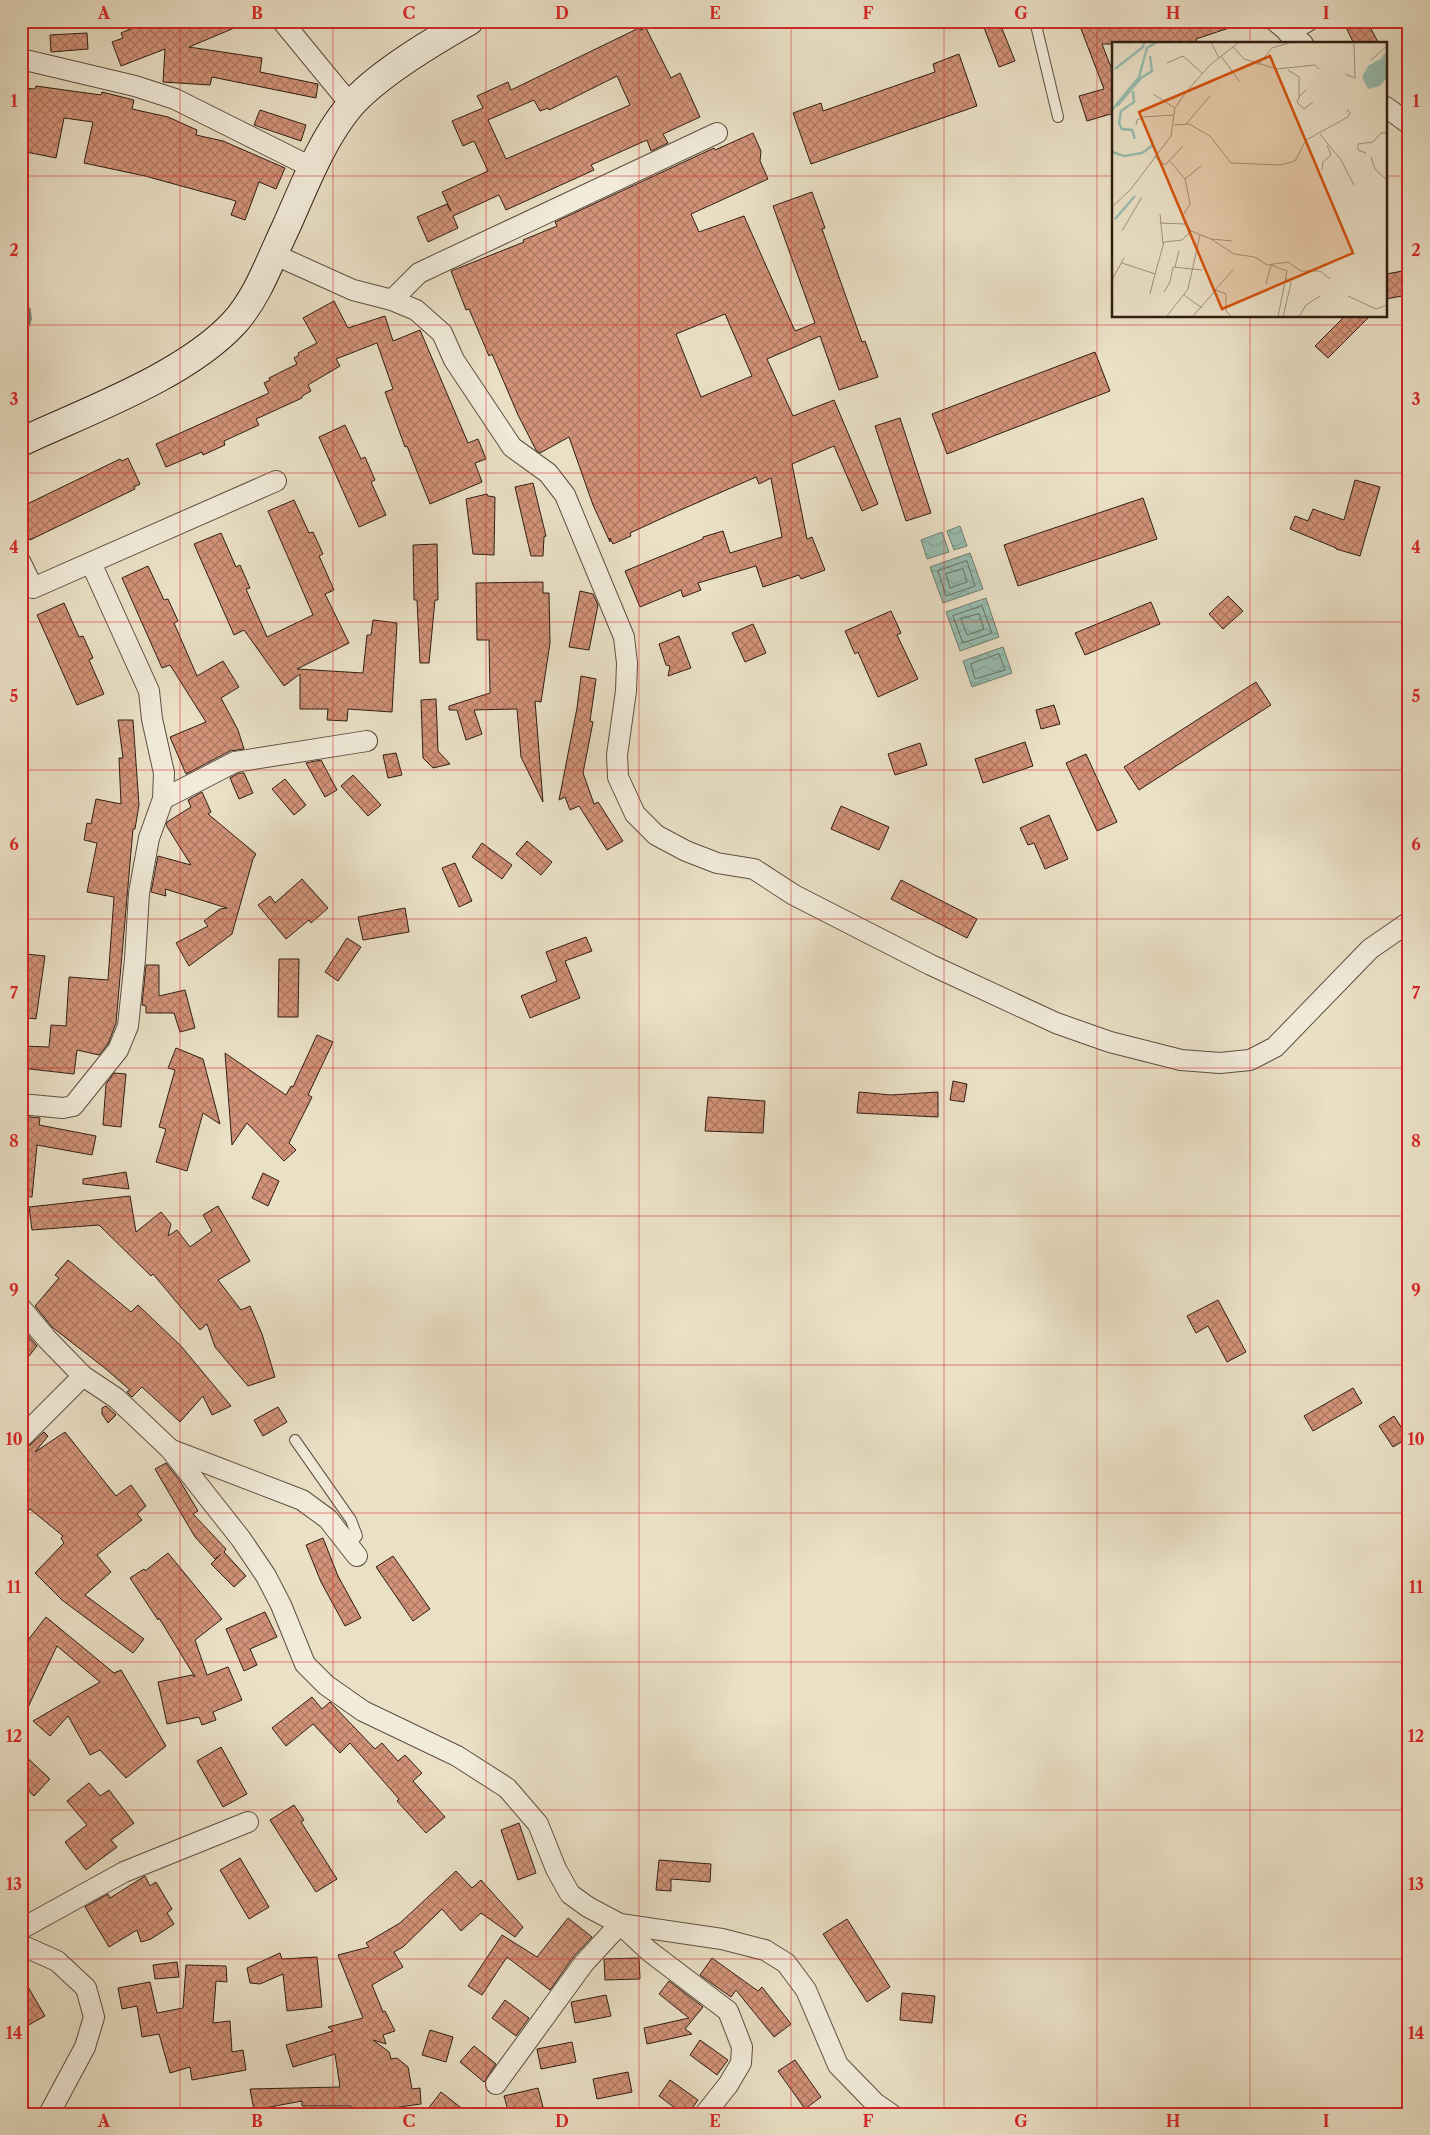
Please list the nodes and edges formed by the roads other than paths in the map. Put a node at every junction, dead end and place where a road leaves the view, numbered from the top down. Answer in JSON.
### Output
{"nodes":[{"id":1,"x":282,"y":21,"type":"edge"},
{"id":2,"x":469,"y":21,"type":"edge"},
{"id":3,"x":1035,"y":21,"type":"edge"},
{"id":4,"x":1308,"y":21,"type":"edge"},
{"id":5,"x":1289,"y":33,"type":"edge"},
{"id":6,"x":21,"y":59,"type":"edge"},
{"id":7,"x":351,"y":105,"type":"junction"},
{"id":8,"x":1388,"y":108,"type":"edge"},
{"id":9,"x":1058,"y":117,"type":"dead end"},
{"id":10,"x":1409,"y":124,"type":"edge"},
{"id":11,"x":717,"y":133,"type":"dead end"},
{"id":12,"x":313,"y":168,"type":"junction"},
{"id":13,"x":273,"y":254,"type":"junction"},
{"id":14,"x":392,"y":300,"type":"junction"},
{"id":15,"x":21,"y":442,"type":"edge"},
{"id":16,"x":276,"y":481,"type":"dead end"},
{"id":17,"x":21,"y":563,"type":"edge"},
{"id":18,"x":91,"y":563,"type":"junction"},
{"id":19,"x":367,"y":742,"type":"dead end"},
{"id":20,"x":164,"y":799,"type":"junction"},
{"id":21,"x":1409,"y":922,"type":"edge"},
{"id":22,"x":21,"y":1104,"type":"edge"},
{"id":23,"x":21,"y":1308,"type":"edge"},
{"id":24,"x":83,"y":1376,"type":"junction"},
{"id":25,"x":21,"y":1438,"type":"edge"},
{"id":26,"x":295,"y":1440,"type":"dead end"},
{"id":27,"x":170,"y":1449,"type":"junction"},
{"id":28,"x":353,"y":1551,"type":"joint"},
{"id":29,"x":248,"y":1822,"type":"dead end"},
{"id":30,"x":620,"y":1924,"type":"junction"},
{"id":31,"x":21,"y":1929,"type":"edge"},
{"id":32,"x":21,"y":1945,"type":"edge"},
{"id":33,"x":496,"y":2084,"type":"dead end"},
{"id":34,"x":712,"y":2111,"type":"edge"},
{"id":35,"x":49,"y":2114,"type":"edge"},
{"id":36,"x":891,"y":2114,"type":"edge"}],
"edges":[{"from":1,"to":7,"type":"street"},
{"from":2,"to":7,"type":"street"},
{"from":3,"to":9,"type":"lane"},
{"from":4,"to":5,"type":"street"},
{"from":6,"to":12,"type":"street"},
{"from":7,"to":12,"type":"street"},
{"from":8,"to":10,"type":"street"},
{"from":11,"to":14,"type":"street"},
{"from":12,"to":13,"type":"street"},
{"from":13,"to":14,"type":"street"},
{"from":13,"to":15,"type":"street"},
{"from":14,"to":21,"type":"street"},
{"from":16,"to":18,"type":"street"},
{"from":17,"to":18,"type":"street"},
{"from":18,"to":20,"type":"street"},
{"from":19,"to":20,"type":"street"},
{"from":20,"to":22,"type":"street"},
{"from":23,"to":24,"type":"street"},
{"from":24,"to":25,"type":"street"},
{"from":24,"to":27,"type":"street"},
{"from":26,"to":28,"type":"lane"},
{"from":27,"to":28,"type":"street"},
{"from":27,"to":30,"type":"street"},
{"from":29,"to":31,"type":"street"},
{"from":30,"to":33,"type":"street"},
{"from":30,"to":34,"type":"street"},
{"from":30,"to":36,"type":"street"},
{"from":32,"to":35,"type":"street"}]}
